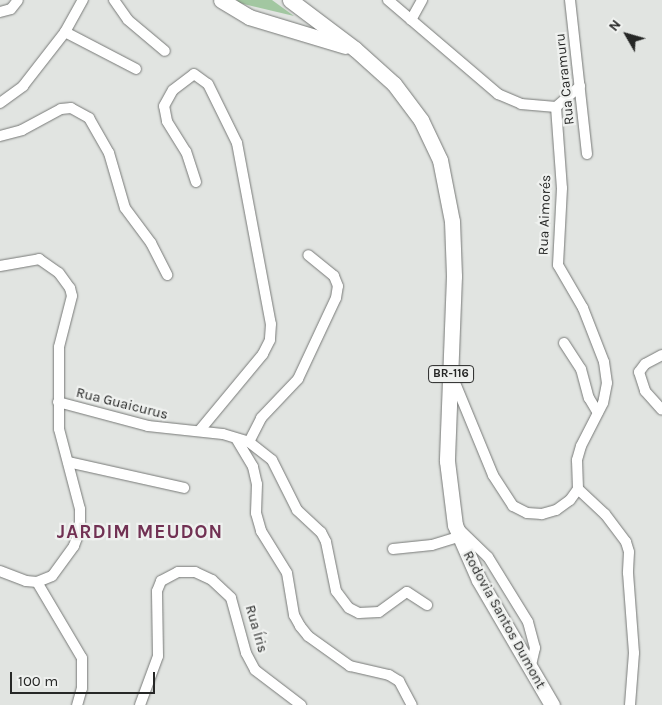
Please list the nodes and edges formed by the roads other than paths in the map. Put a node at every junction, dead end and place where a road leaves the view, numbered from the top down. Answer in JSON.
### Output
{"nodes":[{"id":1,"x":18,"y":0,"type":"edge"},
{"id":2,"x":82,"y":0,"type":"edge"},
{"id":3,"x":114,"y":0,"type":"edge"},
{"id":4,"x":221,"y":0,"type":"edge"},
{"id":5,"x":290,"y":0,"type":"edge"},
{"id":6,"x":307,"y":0,"type":"edge"},
{"id":7,"x":388,"y":0,"type":"edge"},
{"id":8,"x":422,"y":0,"type":"edge"},
{"id":9,"x":570,"y":0,"type":"edge"},
{"id":10,"x":0,"y":12,"type":"edge"},
{"id":11,"x":411,"y":20,"type":"junction"},
{"id":12,"x":64,"y":32,"type":"junction"},
{"id":13,"x":355,"y":49,"type":"junction"},
{"id":14,"x":166,"y":52,"type":"dead end"},
{"id":15,"x":136,"y":69,"type":"dead end"},
{"id":16,"x":580,"y":86,"type":"junction"},
{"id":17,"x":0,"y":103,"type":"edge"},
{"id":18,"x":556,"y":107,"type":"junction"},
{"id":19,"x":0,"y":136,"type":"edge"},
{"id":20,"x":587,"y":154,"type":"dead end"},
{"id":21,"x":196,"y":182,"type":"dead end"},
{"id":22,"x":308,"y":254,"type":"dead end"},
{"id":23,"x":0,"y":266,"type":"edge"},
{"id":24,"x":167,"y":275,"type":"dead end"},
{"id":25,"x":564,"y":343,"type":"dead end"},
{"id":26,"x":662,"y":355,"type":"edge"},
{"id":27,"x":451,"y":376,"type":"junction"},
{"id":28,"x":58,"y":402,"type":"junction"},
{"id":29,"x":662,"y":410,"type":"edge"},
{"id":30,"x":598,"y":413,"type":"junction"},
{"id":31,"x":198,"y":431,"type":"junction"},
{"id":32,"x":237,"y":440,"type":"junction"},
{"id":33,"x":249,"y":442,"type":"junction"},
{"id":34,"x":68,"y":462,"type":"junction"},
{"id":35,"x":184,"y":488,"type":"dead end"},
{"id":36,"x":578,"y":489,"type":"junction"},
{"id":37,"x":457,"y":531,"type":"junction"},
{"id":38,"x":393,"y":549,"type":"dead end"},
{"id":39,"x":0,"y":572,"type":"edge"},
{"id":40,"x":37,"y":582,"type":"junction"},
{"id":41,"x":427,"y":604,"type":"dead end"},
{"id":42,"x":530,"y":670,"type":"junction"},
{"id":43,"x":77,"y":705,"type":"edge"},
{"id":44,"x":140,"y":705,"type":"edge"},
{"id":45,"x":301,"y":705,"type":"edge"},
{"id":46,"x":412,"y":705,"type":"edge"},
{"id":47,"x":552,"y":705,"type":"edge"},
{"id":48,"x":630,"y":705,"type":"edge"}],
"edges":[{"from":1,"to":10,"type":"street"},
{"from":2,"to":12,"type":"street"},
{"from":3,"to":14,"type":"street"},
{"from":4,"to":13,"type":"highway"},
{"from":5,"to":13,"type":"highway","name":"Rodovia Santos Dumont","number":"BR-116"},
{"from":6,"to":13,"type":"highway"},
{"from":7,"to":11,"type":"street"},
{"from":8,"to":11,"type":"street"},
{"from":9,"to":16,"type":"street","name":"Rua Caramuru"},
{"from":11,"to":18,"type":"street"},
{"from":12,"to":15,"type":"street"},
{"from":12,"to":17,"type":"street"},
{"from":13,"to":27,"type":"highway","name":"Rodovia Santos Dumont","number":"BR-116"},
{"from":16,"to":18,"type":"street"},
{"from":16,"to":20,"type":"street","name":"Rua Caramuru"},
{"from":18,"to":30,"type":"street","name":"Rua Aimorés"},
{"from":19,"to":24,"type":"street"},
{"from":21,"to":31,"type":"street"},
{"from":22,"to":33,"type":"street"},
{"from":23,"to":28,"type":"street","name":"Rua Guaicurus"},
{"from":25,"to":30,"type":"street"},
{"from":26,"to":29,"type":"street"},
{"from":27,"to":36,"type":"street"},
{"from":27,"to":37,"type":"highway","name":"Rodovia Santos Dumont","number":"BR-116"},
{"from":28,"to":31,"type":"street","name":"Rua Guaicurus"},
{"from":28,"to":34,"type":"street","name":"Rua Guaicurus"},
{"from":30,"to":36,"type":"street","name":"Rua Aimorés"},
{"from":31,"to":32,"type":"street","name":"Rua Guaicurus"},
{"from":32,"to":33,"type":"street","name":"Rua Guaicurus"},
{"from":32,"to":46,"type":"street"},
{"from":33,"to":41,"type":"street"},
{"from":34,"to":35,"type":"street"},
{"from":34,"to":40,"type":"street","name":"Rua Guaicurus"},
{"from":36,"to":48,"type":"street"},
{"from":37,"to":38,"type":"street"},
{"from":37,"to":42,"type":"highway","name":"Rodovia Santos Dumont","number":"BR-116"},
{"from":37,"to":42,"type":"street"},
{"from":39,"to":40,"type":"street"},
{"from":40,"to":43,"type":"street"},
{"from":42,"to":47,"type":"highway","name":"Rodovia Santos Dumont","number":"BR-116"},
{"from":44,"to":45,"type":"street","name":"Rua Íris"}]}
